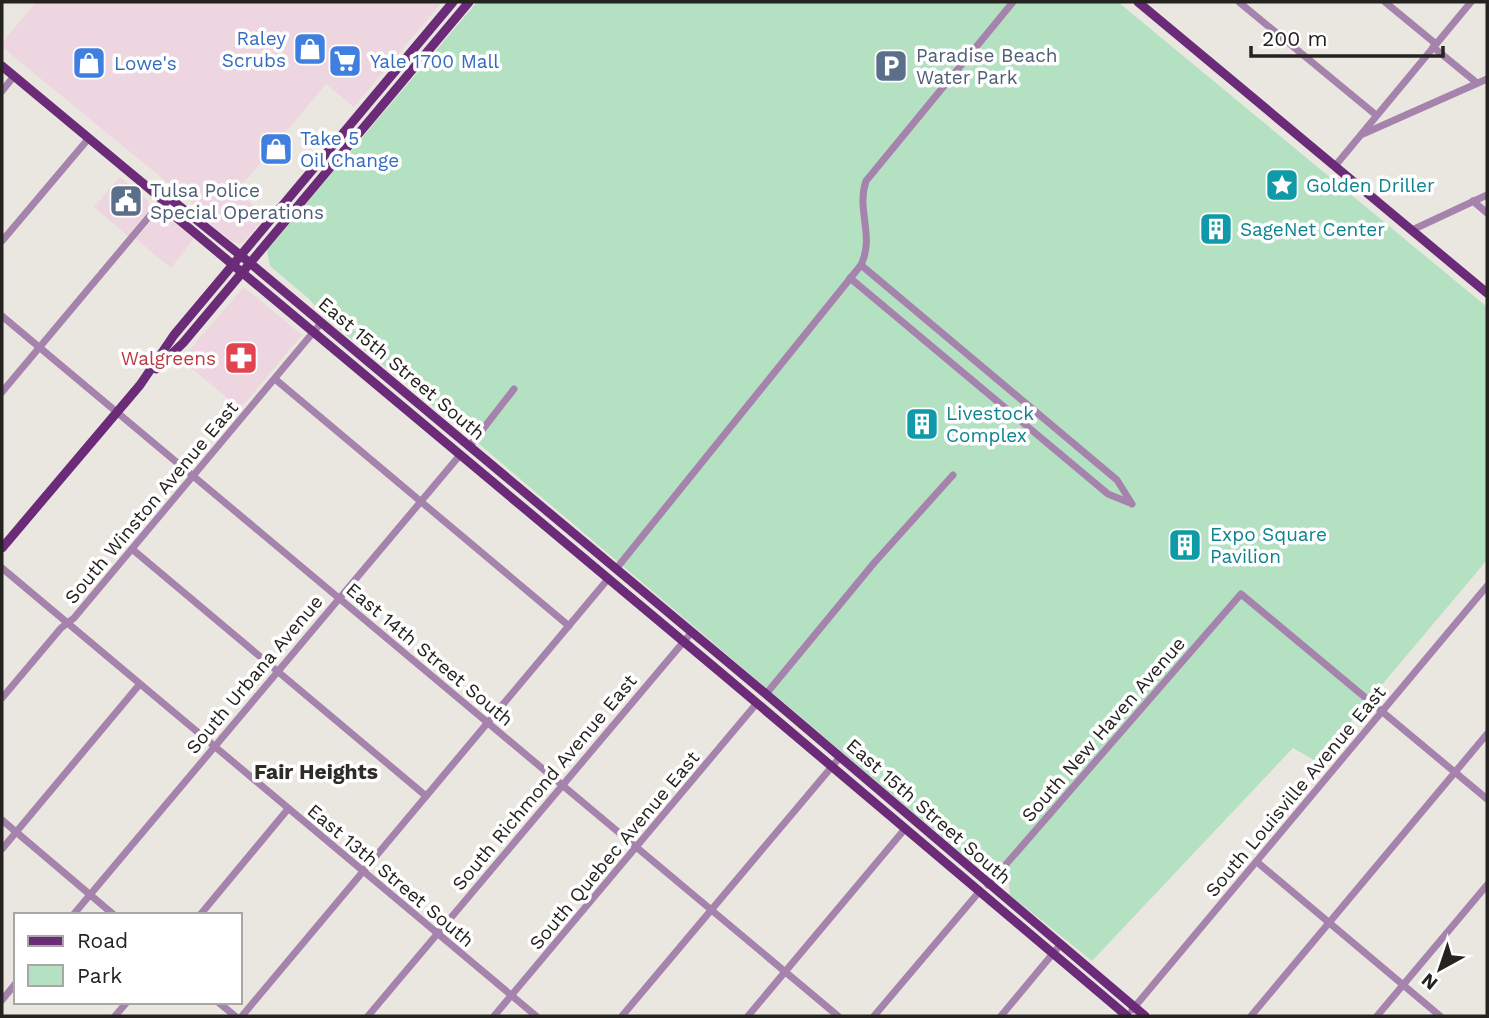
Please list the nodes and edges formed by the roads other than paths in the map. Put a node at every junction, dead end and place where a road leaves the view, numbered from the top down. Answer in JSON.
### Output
{"nodes":[{"id":1,"x":453,"y":2,"type":"edge"},
{"id":2,"x":469,"y":2,"type":"edge"},
{"id":3,"x":1013,"y":2,"type":"edge"},
{"id":4,"x":1138,"y":2,"type":"edge"},
{"id":5,"x":1240,"y":2,"type":"edge"},
{"id":6,"x":1385,"y":2,"type":"edge"},
{"id":7,"x":1471,"y":2,"type":"edge"},
{"id":8,"x":430,"y":29,"type":"junction"},
{"id":9,"x":440,"y":37,"type":"junction"},
{"id":10,"x":1435,"y":45,"type":"junction"},
{"id":11,"x":2,"y":66,"type":"edge"},
{"id":12,"x":14,"y":76,"type":"junction"},
{"id":13,"x":1487,"y":79,"type":"edge"},
{"id":14,"x":1478,"y":83,"type":"junction"},
{"id":15,"x":2,"y":91,"type":"edge"},
{"id":16,"x":1376,"y":115,"type":"junction"},
{"id":17,"x":1359,"y":136,"type":"junction"},
{"id":18,"x":89,"y":138,"type":"junction"},
{"id":19,"x":335,"y":141,"type":"junction"},
{"id":20,"x":345,"y":149,"type":"junction"},
{"id":21,"x":1335,"y":166,"type":"junction"},
{"id":22,"x":1487,"y":195,"type":"edge"},
{"id":23,"x":163,"y":200,"type":"junction"},
{"id":24,"x":1473,"y":201,"type":"junction"},
{"id":25,"x":1487,"y":213,"type":"edge"},
{"id":26,"x":1412,"y":230,"type":"junction"},
{"id":27,"x":2,"y":241,"type":"edge"},
{"id":28,"x":240,"y":255,"type":"junction"},
{"id":29,"x":250,"y":263,"type":"junction"},
{"id":30,"x":233,"y":264,"type":"junction"},
{"id":31,"x":861,"y":265,"type":"junction"},
{"id":32,"x":242,"y":272,"type":"junction"},
{"id":33,"x":850,"y":278,"type":"junction"},
{"id":34,"x":1487,"y":293,"type":"edge"},
{"id":35,"x":2,"y":316,"type":"edge"},
{"id":36,"x":321,"y":323,"type":"junction"},
{"id":37,"x":314,"y":332,"type":"junction"},
{"id":38,"x":174,"y":335,"type":"junction"},
{"id":39,"x":183,"y":343,"type":"junction"},
{"id":40,"x":39,"y":347,"type":"junction"},
{"id":41,"x":275,"y":379,"type":"junction"},
{"id":42,"x":139,"y":385,"type":"junction"},
{"id":43,"x":514,"y":388,"type":"dead end"},
{"id":44,"x":2,"y":392,"type":"edge"},
{"id":45,"x":117,"y":412,"type":"junction"},
{"id":46,"x":469,"y":447,"type":"junction"},
{"id":47,"x":460,"y":455,"type":"junction"},
{"id":48,"x":953,"y":475,"type":"dead end"},
{"id":49,"x":193,"y":476,"type":"junction"},
{"id":50,"x":420,"y":501,"type":"junction"},
{"id":51,"x":2,"y":548,"type":"edge"},
{"id":52,"x":132,"y":549,"type":"junction"},
{"id":53,"x":2,"y":568,"type":"edge"},
{"id":54,"x":616,"y":569,"type":"junction"},
{"id":55,"x":608,"y":579,"type":"junction"},
{"id":56,"x":1487,"y":586,"type":"edge"},
{"id":57,"x":339,"y":598,"type":"junction"},
{"id":58,"x":67,"y":623,"type":"junction"},
{"id":59,"x":569,"y":626,"type":"junction"},
{"id":60,"x":691,"y":633,"type":"junction"},
{"id":61,"x":683,"y":641,"type":"junction"},
{"id":62,"x":278,"y":671,"type":"junction"},
{"id":63,"x":139,"y":685,"type":"junction"},
{"id":64,"x":765,"y":694,"type":"junction"},
{"id":65,"x":2,"y":698,"type":"edge"},
{"id":66,"x":757,"y":704,"type":"junction"},
{"id":67,"x":1382,"y":712,"type":"junction"},
{"id":68,"x":487,"y":723,"type":"junction"},
{"id":69,"x":1487,"y":734,"type":"edge"},
{"id":70,"x":214,"y":747,"type":"junction"},
{"id":71,"x":840,"y":757,"type":"junction"},
{"id":72,"x":832,"y":766,"type":"junction"},
{"id":73,"x":1455,"y":772,"type":"junction"},
{"id":74,"x":562,"y":786,"type":"junction"},
{"id":75,"x":426,"y":796,"type":"junction"},
{"id":76,"x":1487,"y":799,"type":"edge"},
{"id":77,"x":288,"y":809,"type":"junction"},
{"id":78,"x":2,"y":820,"type":"edge"},
{"id":79,"x":912,"y":820,"type":"junction"},
{"id":80,"x":904,"y":830,"type":"junction"},
{"id":81,"x":16,"y":832,"type":"junction"},
{"id":82,"x":636,"y":847,"type":"junction"},
{"id":83,"x":2,"y":849,"type":"edge"},
{"id":84,"x":1257,"y":862,"type":"junction"},
{"id":85,"x":363,"y":871,"type":"junction"},
{"id":86,"x":988,"y":885,"type":"junction"},
{"id":87,"x":1487,"y":885,"type":"edge"},
{"id":88,"x":979,"y":892,"type":"junction"},
{"id":89,"x":90,"y":895,"type":"junction"},
{"id":90,"x":710,"y":910,"type":"junction"},
{"id":91,"x":75,"y":913,"type":"edge"},
{"id":92,"x":112,"y":913,"type":"edge"},
{"id":93,"x":202,"y":913,"type":"edge"},
{"id":94,"x":1329,"y":923,"type":"junction"},
{"id":95,"x":437,"y":934,"type":"junction"},
{"id":96,"x":1060,"y":945,"type":"junction"},
{"id":97,"x":1053,"y":954,"type":"junction"},
{"id":98,"x":785,"y":972,"type":"junction"},
{"id":99,"x":14,"y":985,"type":"edge"},
{"id":100,"x":1403,"y":985,"type":"junction"},
{"id":101,"x":511,"y":996,"type":"junction"},
{"id":102,"x":2,"y":1000,"type":"edge"},
{"id":103,"x":220,"y":1004,"type":"edge"},
{"id":104,"x":1134,"y":1007,"type":"junction"},
{"id":105,"x":235,"y":1016,"type":"edge"},
{"id":106,"x":242,"y":1016,"type":"edge"},
{"id":107,"x":368,"y":1016,"type":"edge"},
{"id":108,"x":494,"y":1016,"type":"edge"},
{"id":109,"x":536,"y":1016,"type":"edge"},
{"id":110,"x":622,"y":1016,"type":"edge"},
{"id":111,"x":748,"y":1016,"type":"edge"},
{"id":112,"x":838,"y":1016,"type":"edge"},
{"id":113,"x":874,"y":1016,"type":"edge"},
{"id":114,"x":1001,"y":1016,"type":"edge"},
{"id":115,"x":1127,"y":1016,"type":"edge"},
{"id":116,"x":1145,"y":1016,"type":"edge"},
{"id":117,"x":1251,"y":1016,"type":"edge"},
{"id":118,"x":1377,"y":1016,"type":"edge"},
{"id":119,"x":1440,"y":1016,"type":"edge"}],
"edges":[{"from":1,"to":8,"type":"main road"},
{"from":2,"to":9,"type":"main road"},
{"from":3,"to":31,"type":"street"},
{"from":4,"to":21,"type":"main road"},
{"from":5,"to":16,"type":"street"},
{"from":6,"to":10,"type":"street"},
{"from":7,"to":10,"type":"street"},
{"from":8,"to":9,"type":"main road"},
{"from":8,"to":19,"type":"main road"},
{"from":9,"to":20,"type":"main road"},
{"from":10,"to":14,"type":"street"},
{"from":10,"to":16,"type":"street"},
{"from":11,"to":12,"type":"main road","name":"East 15th Street South"},
{"from":12,"to":15,"type":"street"},
{"from":12,"to":18,"type":"main road","name":"East 15th Street South"},
{"from":13,"to":14,"type":"street"},
{"from":14,"to":17,"type":"street"},
{"from":16,"to":17,"type":"street"},
{"from":17,"to":21,"type":"street"},
{"from":18,"to":23,"type":"main road","name":"East 15th Street South"},
{"from":18,"to":27,"type":"street"},
{"from":19,"to":20,"type":"main road"},
{"from":19,"to":28,"type":"main road"},
{"from":20,"to":29,"type":"main road"},
{"from":21,"to":26,"type":"main road"},
{"from":22,"to":24,"type":"street"},
{"from":23,"to":28,"type":"main road","name":"East 15th Street South"},
{"from":23,"to":30,"type":"main road","name":"East 15th Street South"},
{"from":23,"to":40,"type":"street"},
{"from":24,"to":25,"type":"street"},
{"from":24,"to":26,"type":"street"},
{"from":26,"to":34,"type":"main road"},
{"from":28,"to":29,"type":"main road","name":"East 15th Street South"},
{"from":28,"to":30,"type":"main road"},
{"from":29,"to":32,"type":"main road"},
{"from":29,"to":36,"type":"main road","name":"East 15th Street South"},
{"from":30,"to":32,"type":"main road","name":"East 15th Street South"},
{"from":30,"to":38,"type":"main road"},
{"from":31,"to":33,"type":"street"},
{"from":31,"to":33,"type":"street"},
{"from":32,"to":37,"type":"main road","name":"East 15th Street South"},
{"from":32,"to":39,"type":"main road"},
{"from":33,"to":54,"type":"street"},
{"from":35,"to":40,"type":"street","name":"East 14th Street South"},
{"from":36,"to":37,"type":"street","name":"South Winston Avenue East"},
{"from":36,"to":46,"type":"main road","name":"East 15th Street South"},
{"from":37,"to":41,"type":"street","name":"South Winston Avenue East"},
{"from":37,"to":47,"type":"main road","name":"East 15th Street South"},
{"from":38,"to":39,"type":"main road"},
{"from":38,"to":42,"type":"main road"},
{"from":39,"to":42,"type":"main road"},
{"from":40,"to":44,"type":"street"},
{"from":40,"to":45,"type":"street","name":"East 14th Street South"},
{"from":41,"to":49,"type":"street","name":"South Winston Avenue East"},
{"from":41,"to":50,"type":"street"},
{"from":42,"to":45,"type":"main road"},
{"from":43,"to":46,"type":"street"},
{"from":45,"to":49,"type":"street","name":"East 14th Street South"},
{"from":45,"to":51,"type":"main road"},
{"from":46,"to":47,"type":"main road"},
{"from":46,"to":54,"type":"main road","name":"East 15th Street South"},
{"from":47,"to":50,"type":"street","name":"South Urbana Avenue"},
{"from":47,"to":55,"type":"main road","name":"East 15th Street South"},
{"from":48,"to":64,"type":"street"},
{"from":49,"to":52,"type":"street","name":"South Winston Avenue East"},
{"from":49,"to":57,"type":"street","name":"East 14th Street South"},
{"from":50,"to":57,"type":"street","name":"South Urbana Avenue"},
{"from":50,"to":59,"type":"street"},
{"from":52,"to":58,"type":"street","name":"South Winston Avenue East"},
{"from":52,"to":62,"type":"street"},
{"from":53,"to":58,"type":"street","name":"East 13th Street South"},
{"from":54,"to":55,"type":"main road"},
{"from":54,"to":60,"type":"main road","name":"East 15th Street South"},
{"from":55,"to":59,"type":"street"},
{"from":55,"to":61,"type":"main road","name":"East 15th Street South"},
{"from":56,"to":67,"type":"street","name":"South Louisville Avenue East"},
{"from":57,"to":62,"type":"street","name":"South Urbana Avenue"},
{"from":57,"to":68,"type":"street","name":"East 14th Street South"},
{"from":58,"to":63,"type":"street","name":"East 13th Street South"},
{"from":58,"to":65,"type":"street","name":"South Winston Avenue East"},
{"from":59,"to":68,"type":"street"},
{"from":60,"to":61,"type":"street","name":"South Richmond Avenue East"},
{"from":60,"to":64,"type":"main road","name":"East 15th Street South"},
{"from":61,"to":66,"type":"main road","name":"East 15th Street South"},
{"from":61,"to":74,"type":"street","name":"South Richmond Avenue East"},
{"from":62,"to":70,"type":"street","name":"South Urbana Avenue"},
{"from":62,"to":75,"type":"street"},
{"from":63,"to":70,"type":"street","name":"East 13th Street South"},
{"from":63,"to":81,"type":"street"},
{"from":64,"to":66,"type":"main road"},
{"from":64,"to":71,"type":"main road","name":"East 15th Street South"},
{"from":66,"to":72,"type":"main road","name":"East 15th Street South"},
{"from":66,"to":82,"type":"street","name":"South Quebec Avenue East"},
{"from":67,"to":73,"type":"street"},
{"from":67,"to":84,"type":"street","name":"South Louisville Avenue East"},
{"from":67,"to":86,"type":"street","name":"South New Haven Avenue"},
{"from":68,"to":74,"type":"street","name":"East 14th Street South"},
{"from":68,"to":75,"type":"street"},
{"from":69,"to":73,"type":"street"},
{"from":70,"to":77,"type":"street","name":"East 13th Street South"},
{"from":70,"to":89,"type":"street","name":"South Urbana Avenue"},
{"from":71,"to":72,"type":"street"},
{"from":71,"to":79,"type":"main road","name":"East 15th Street South"},
{"from":72,"to":80,"type":"main road","name":"East 15th Street South"},
{"from":72,"to":90,"type":"street"},
{"from":73,"to":76,"type":"street"},
{"from":73,"to":94,"type":"street"},
{"from":74,"to":82,"type":"street","name":"East 14th Street South"},
{"from":74,"to":95,"type":"street","name":"South Richmond Avenue East"},
{"from":75,"to":85,"type":"street"},
{"from":77,"to":85,"type":"street","name":"East 13th Street South"},
{"from":77,"to":93,"type":"street"},
{"from":78,"to":81,"type":"street"},
{"from":79,"to":80,"type":"main road"},
{"from":79,"to":86,"type":"main road","name":"East 15th Street South"},
{"from":80,"to":88,"type":"main road","name":"East 15th Street South"},
{"from":80,"to":98,"type":"street"},
{"from":81,"to":83,"type":"street"},
{"from":81,"to":89,"type":"street"},
{"from":82,"to":90,"type":"street","name":"East 14th Street South"},
{"from":82,"to":101,"type":"street","name":"South Quebec Avenue East"},
{"from":84,"to":94,"type":"street"},
{"from":84,"to":104,"type":"street","name":"South Louisville Avenue East"},
{"from":85,"to":95,"type":"street","name":"East 13th Street South"},
{"from":85,"to":106,"type":"street"},
{"from":86,"to":88,"type":"main road"},
{"from":86,"to":96,"type":"main road","name":"East 15th Street South"},
{"from":87,"to":100,"type":"street"},
{"from":88,"to":97,"type":"main road","name":"East 15th Street South"},
{"from":88,"to":113,"type":"street"},
{"from":89,"to":91,"type":"street","name":"South Urbana Avenue"},
{"from":89,"to":92,"type":"street"},
{"from":90,"to":98,"type":"street","name":"East 14th Street South"},
{"from":90,"to":110,"type":"street"},
{"from":94,"to":100,"type":"street"},
{"from":94,"to":117,"type":"street"},
{"from":95,"to":101,"type":"street","name":"East 13th Street South"},
{"from":95,"to":107,"type":"street","name":"South Richmond Avenue East"},
{"from":96,"to":97,"type":"street"},
{"from":96,"to":104,"type":"main road","name":"East 15th Street South"},
{"from":97,"to":114,"type":"street"},
{"from":97,"to":115,"type":"main road","name":"East 15th Street South"},
{"from":98,"to":111,"type":"street"},
{"from":98,"to":112,"type":"street","name":"East 14th Street South"},
{"from":99,"to":102,"type":"street"},
{"from":100,"to":118,"type":"street"},
{"from":100,"to":119,"type":"street"},
{"from":101,"to":108,"type":"street","name":"South Quebec Avenue East"},
{"from":101,"to":109,"type":"street","name":"East 13th Street South"},
{"from":103,"to":105,"type":"street"},
{"from":104,"to":115,"type":"street","name":"South Louisville Avenue East"},
{"from":104,"to":116,"type":"main road","name":"East 15th Street South"}]}
